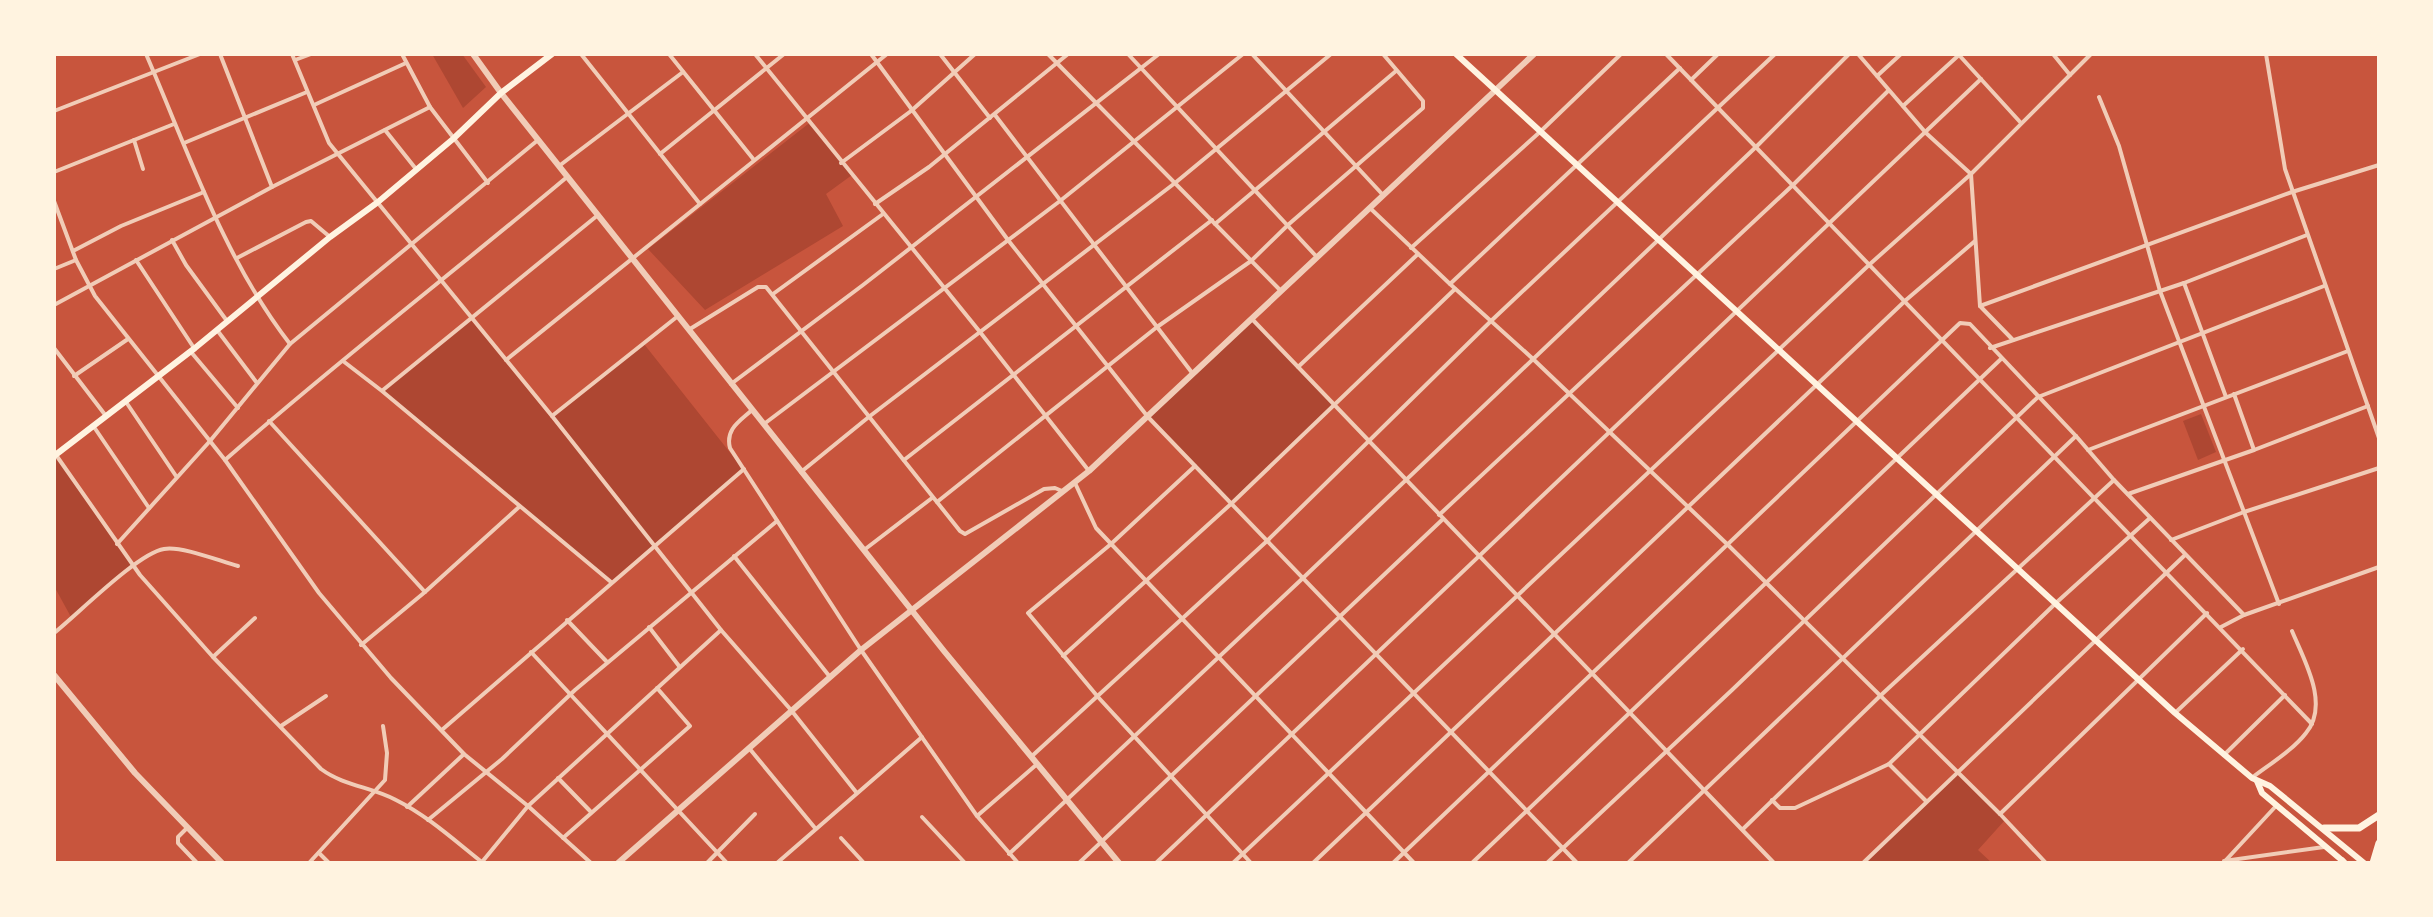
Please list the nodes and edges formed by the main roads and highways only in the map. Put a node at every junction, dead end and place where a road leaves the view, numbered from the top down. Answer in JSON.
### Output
{"nodes":[{"id":1,"x":552,"y":54,"type":"edge"},
{"id":2,"x":1456,"y":54,"type":"edge"},
{"id":3,"x":55,"y":456,"type":"edge"},
{"id":4,"x":2254,"y":780,"type":"junction"},
{"id":5,"x":2379,"y":815,"type":"edge"},
{"id":6,"x":2324,"y":828,"type":"junction"},
{"id":7,"x":2379,"y":843,"type":"edge"},
{"id":8,"x":2343,"y":862,"type":"edge"},
{"id":9,"x":2364,"y":863,"type":"edge"},
{"id":10,"x":2373,"y":863,"type":"edge"}],
"edges":[{"from":1,"to":3,"type":"main road"},
{"from":2,"to":4,"type":"main road"},
{"from":4,"to":6,"type":"main road"},
{"from":4,"to":8,"type":"main road"},
{"from":5,"to":6,"type":"main road"},
{"from":6,"to":9,"type":"main road"},
{"from":7,"to":10,"type":"main road"}]}
